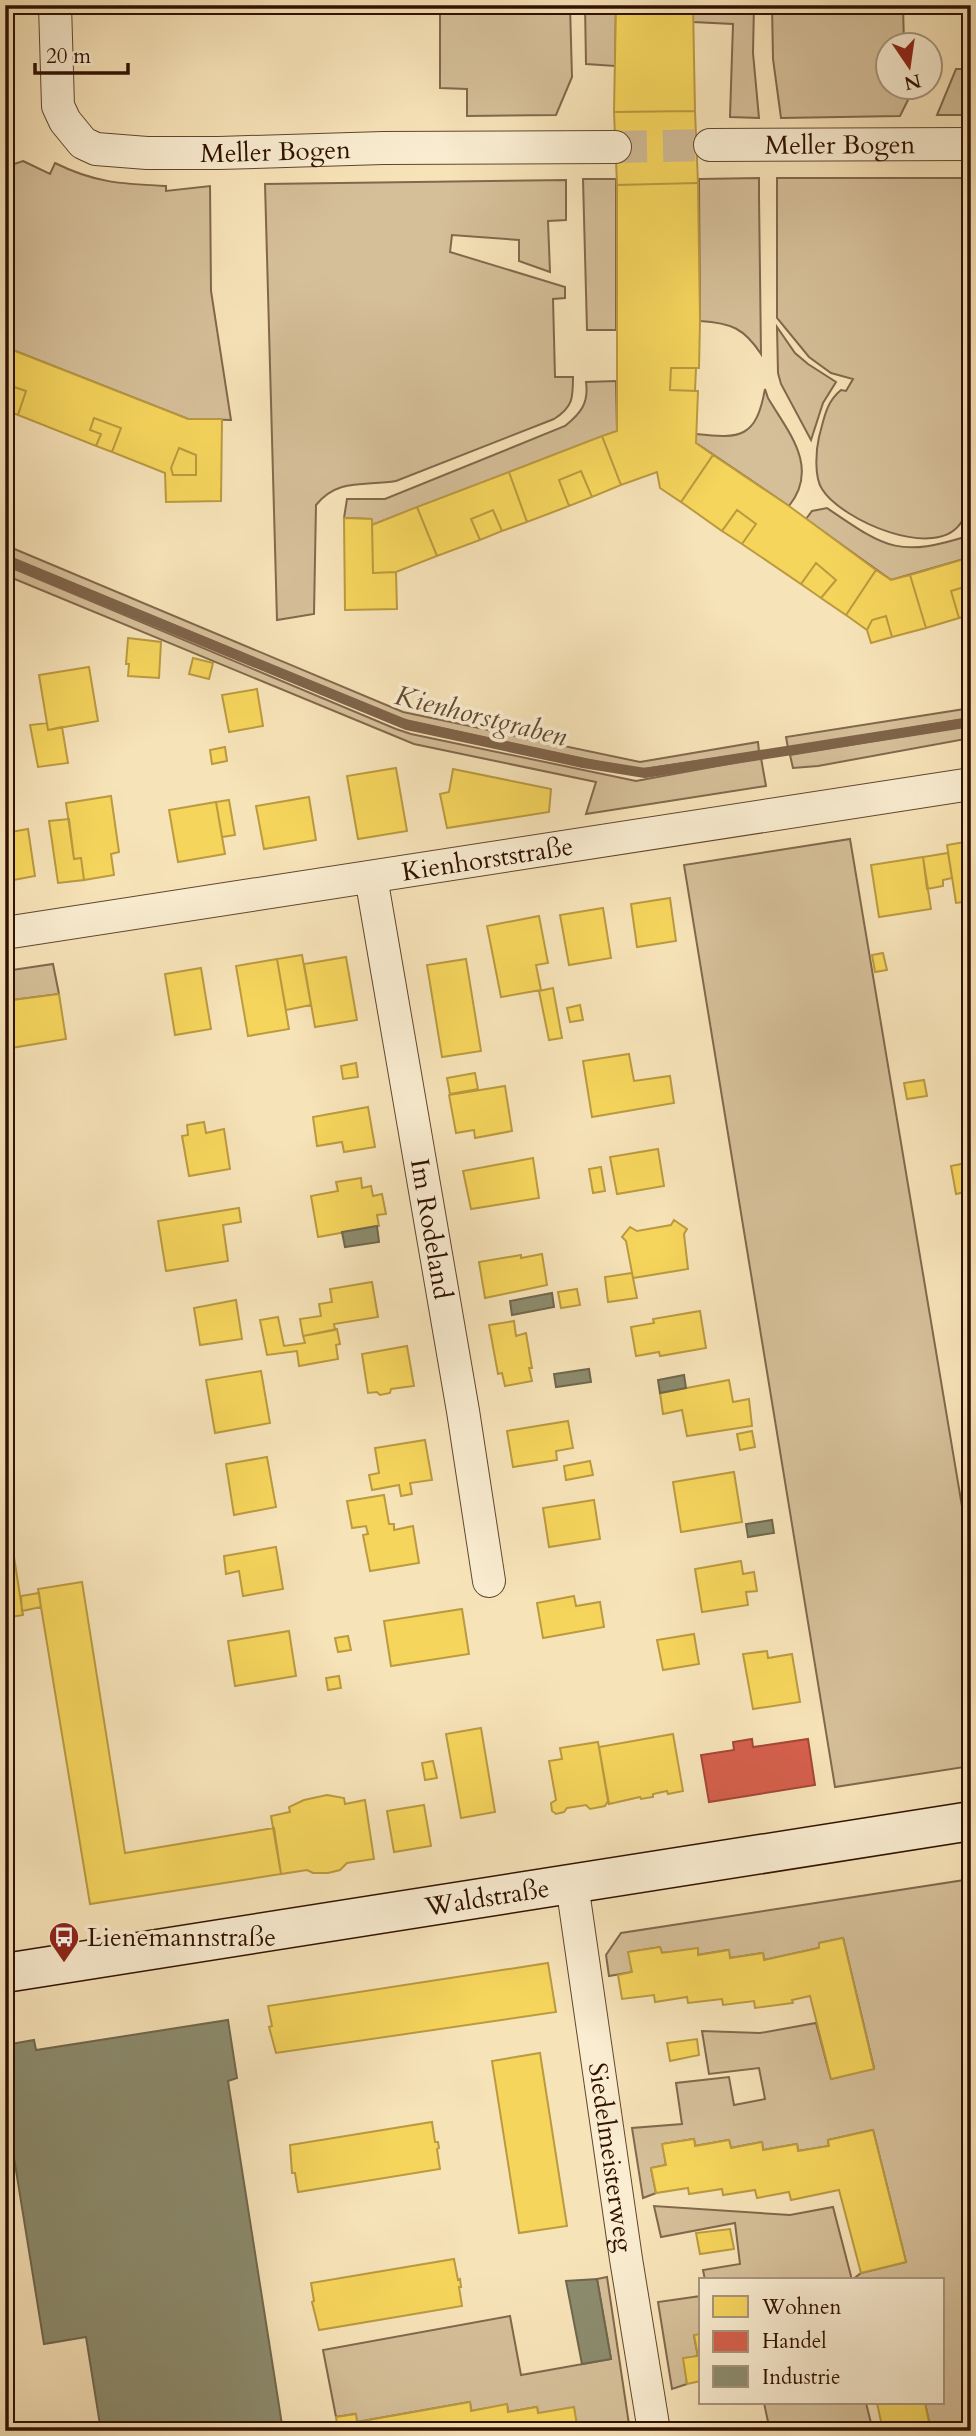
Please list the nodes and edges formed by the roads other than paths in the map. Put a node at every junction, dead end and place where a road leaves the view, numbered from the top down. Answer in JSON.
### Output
{"nodes":[{"id":1,"x":55,"y":5,"type":"edge"},
{"id":2,"x":971,"y":144,"type":"edge"},
{"id":3,"x":710,"y":145,"type":"tunnel mouth"},
{"id":4,"x":615,"y":147,"type":"tunnel mouth"},
{"id":5,"x":971,"y":784,"type":"edge"},
{"id":6,"x":371,"y":877,"type":"junction"},
{"id":7,"x":5,"y":933,"type":"edge"},
{"id":8,"x":489,"y":1581,"type":"dead end"},
{"id":9,"x":971,"y":1821,"type":"edge"},
{"id":10,"x":572,"y":1884,"type":"junction"},
{"id":11,"x":5,"y":1973,"type":"edge"},
{"id":12,"x":654,"y":2431,"type":"edge"}],
"edges":[{"from":1,"to":4,"type":"street","name":"Meller Bogen"},
{"from":2,"to":3,"type":"street","name":"Meller Bogen"},
{"from":5,"to":6,"type":"street","name":"Kienhorststraße"},
{"from":6,"to":7,"type":"street","name":"Kienhorststraße"},
{"from":6,"to":8,"type":"street","name":"Im Rodeland"},
{"from":9,"to":10,"type":"main road","name":"Waldstraße"},
{"from":10,"to":11,"type":"main road","name":"Waldstraße"},
{"from":10,"to":12,"type":"street","name":"Siedelmeisterweg"}]}
